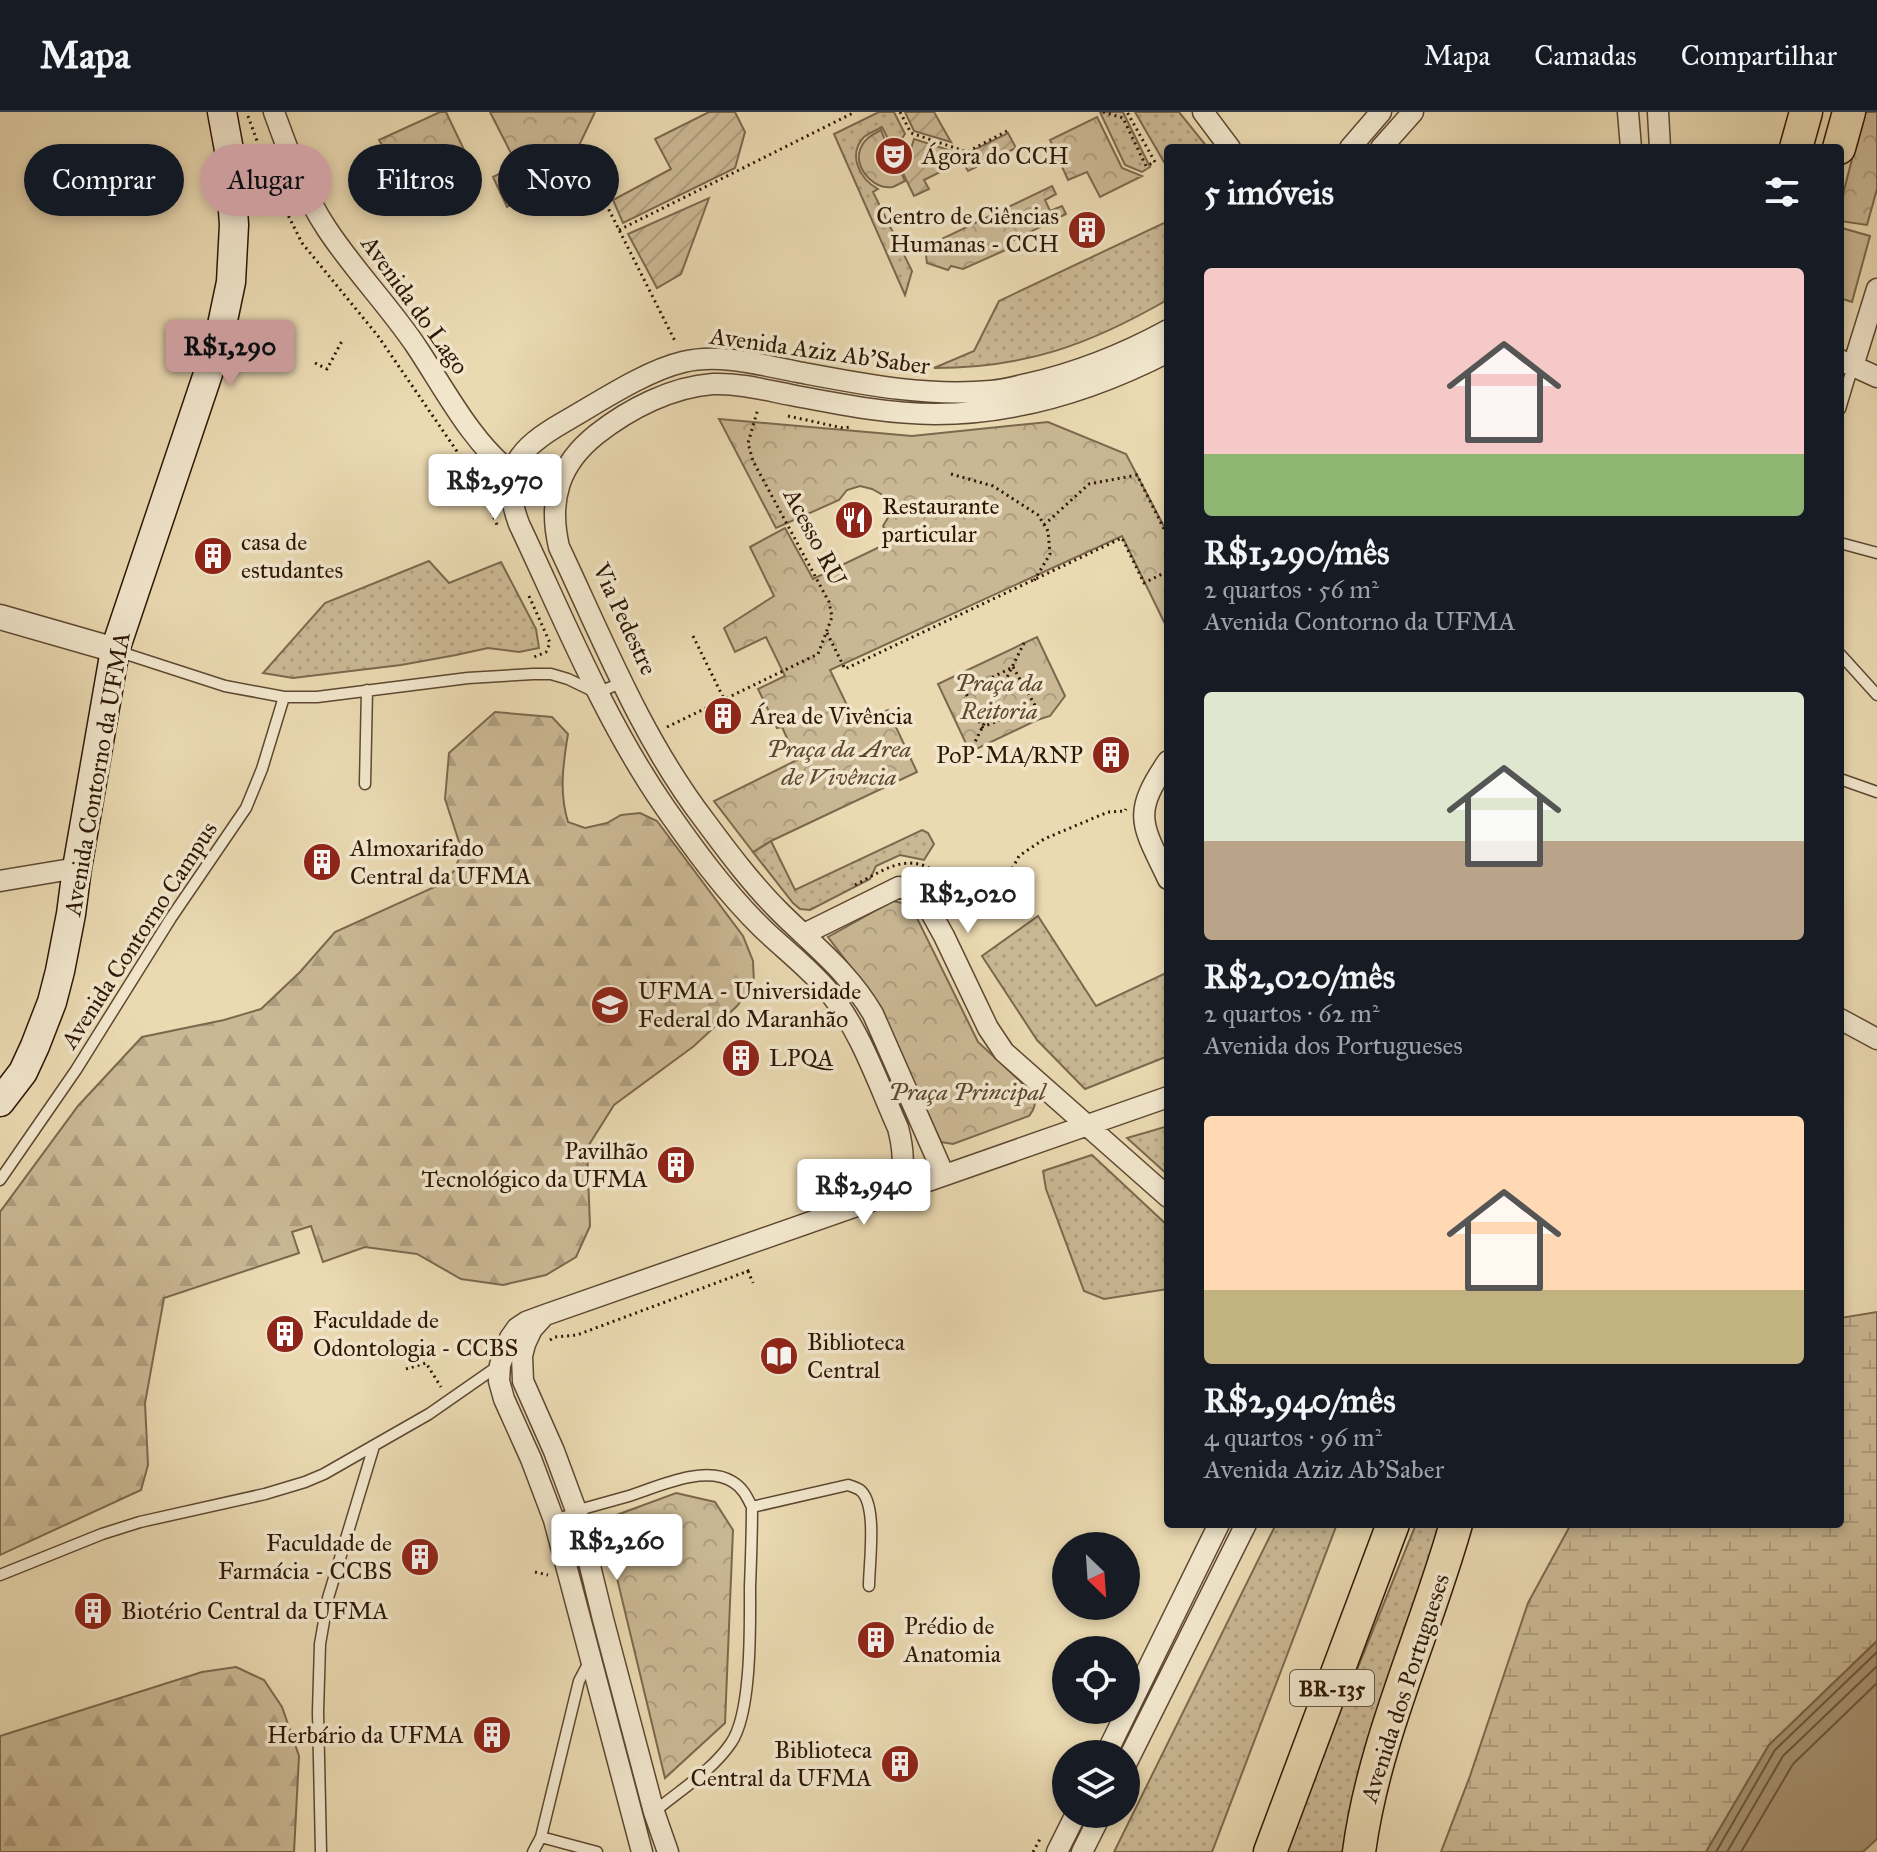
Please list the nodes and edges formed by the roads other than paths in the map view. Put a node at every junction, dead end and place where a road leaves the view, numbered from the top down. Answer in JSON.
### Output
{"nodes":[{"id":1,"x":222,"y":112,"type":"edge"},
{"id":2,"x":274,"y":112,"type":"edge"},
{"id":3,"x":1203,"y":112,"type":"edge"},
{"id":4,"x":1381,"y":112,"type":"edge"},
{"id":5,"x":1413,"y":112,"type":"edge"},
{"id":6,"x":1628,"y":112,"type":"edge"},
{"id":7,"x":1658,"y":112,"type":"edge"},
{"id":8,"x":1806,"y":112,"type":"edge"},
{"id":9,"x":1849,"y":112,"type":"edge"},
{"id":10,"x":1227,"y":144,"type":"edge"},
{"id":11,"x":1353,"y":144,"type":"edge"},
{"id":12,"x":1385,"y":144,"type":"edge"},
{"id":13,"x":1631,"y":144,"type":"edge"},
{"id":14,"x":1660,"y":144,"type":"edge"},
{"id":15,"x":1797,"y":144,"type":"edge"},
{"id":16,"x":1840,"y":144,"type":"edge"},
{"id":17,"x":1877,"y":289,"type":"edge"},
{"id":18,"x":1164,"y":332,"type":"edge"},
{"id":19,"x":1164,"y":354,"type":"edge"},
{"id":20,"x":1847,"y":363,"type":"edge"},
{"id":21,"x":1877,"y":377,"type":"edge"},
{"id":22,"x":512,"y":473,"type":"junction"},
{"id":23,"x":1844,"y":544,"type":"edge"},
{"id":24,"x":1877,"y":553,"type":"edge"},
{"id":25,"x":0,"y":600,"type":"edge"},
{"id":26,"x":0,"y":617,"type":"edge"},
{"id":27,"x":36,"y":627,"type":"junction"},
{"id":28,"x":115,"y":650,"type":"junction"},
{"id":29,"x":1844,"y":658,"type":"edge"},
{"id":30,"x":623,"y":682,"type":"junction"},
{"id":31,"x":367,"y":690,"type":"junction"},
{"id":32,"x":597,"y":693,"type":"junction"},
{"id":33,"x":1877,"y":695,"type":"edge"},
{"id":34,"x":284,"y":697,"type":"junction"},
{"id":35,"x":1164,"y":767,"type":"edge"},
{"id":36,"x":1844,"y":780,"type":"edge"},
{"id":37,"x":365,"y":784,"type":"dead end"},
{"id":38,"x":1877,"y":792,"type":"edge"},
{"id":39,"x":77,"y":868,"type":"junction"},
{"id":40,"x":1164,"y":870,"type":"edge"},
{"id":41,"x":0,"y":881,"type":"edge"},
{"id":42,"x":804,"y":934,"type":"junction"},
{"id":43,"x":840,"y":968,"type":"junction"},
{"id":44,"x":820,"y":981,"type":"junction"},
{"id":45,"x":1844,"y":1021,"type":"edge"},
{"id":46,"x":1877,"y":1039,"type":"edge"},
{"id":47,"x":1164,"y":1098,"type":"edge"},
{"id":48,"x":0,"y":1102,"type":"edge"},
{"id":49,"x":1088,"y":1125,"type":"junction"},
{"id":50,"x":944,"y":1175,"type":"junction"},
{"id":51,"x":0,"y":1180,"type":"edge"},
{"id":52,"x":900,"y":1191,"type":"junction"},
{"id":53,"x":1164,"y":1193,"type":"edge"},
{"id":54,"x":545,"y":1315,"type":"junction"},
{"id":55,"x":500,"y":1365,"type":"junction"},
{"id":56,"x":374,"y":1446,"type":"junction"},
{"id":57,"x":752,"y":1507,"type":"junction"},
{"id":58,"x":577,"y":1513,"type":"junction"},
{"id":59,"x":554,"y":1520,"type":"junction"},
{"id":60,"x":1217,"y":1528,"type":"edge"},
{"id":61,"x":1244,"y":1528,"type":"edge"},
{"id":62,"x":1392,"y":1528,"type":"edge"},
{"id":63,"x":1455,"y":1528,"type":"edge"},
{"id":64,"x":0,"y":1575,"type":"edge"},
{"id":65,"x":869,"y":1586,"type":"dead end"},
{"id":66,"x":591,"y":1658,"type":"junction"},
{"id":67,"x":1113,"y":1740,"type":"edge"},
{"id":68,"x":1138,"y":1740,"type":"edge"},
{"id":69,"x":654,"y":1812,"type":"junction"},
{"id":70,"x":1069,"y":1828,"type":"edge"},
{"id":71,"x":1094,"y":1828,"type":"edge"},
{"id":72,"x":541,"y":1837,"type":"junction"},
{"id":73,"x":321,"y":1852,"type":"edge"},
{"id":74,"x":533,"y":1852,"type":"edge"},
{"id":75,"x":597,"y":1852,"type":"edge"},
{"id":76,"x":642,"y":1852,"type":"edge"},
{"id":77,"x":668,"y":1852,"type":"edge"},
{"id":78,"x":1057,"y":1852,"type":"edge"},
{"id":79,"x":1082,"y":1852,"type":"edge"},
{"id":80,"x":1270,"y":1852,"type":"edge"},
{"id":81,"x":1359,"y":1852,"type":"edge"}],
"edges":[{"from":1,"to":28,"type":"main road","name":"Avenida Contorno da UFMA"},
{"from":2,"to":22,"type":"street","name":"Avenida do Lago"},
{"from":3,"to":10,"type":"street"},
{"from":4,"to":11,"type":"street"},
{"from":5,"to":12,"type":"street"},
{"from":6,"to":13,"type":"street"},
{"from":7,"to":14,"type":"street"},
{"from":8,"to":15,"type":"highway"},
{"from":9,"to":16,"type":"highway"},
{"from":17,"to":20,"type":"street"},
{"from":18,"to":22,"type":"street","name":"Avenida Aziz Ab'Saber"},
{"from":19,"to":30,"type":"street","name":"Avenida Aziz Ab'Saber"},
{"from":20,"to":21,"type":"street"},
{"from":22,"to":32,"type":"street"},
{"from":23,"to":24,"type":"lane"},
{"from":25,"to":27,"type":"street"},
{"from":26,"to":27,"type":"street"},
{"from":27,"to":28,"type":"street"},
{"from":28,"to":34,"type":"lane"},
{"from":28,"to":39,"type":"main road","name":"Avenida Contorno da UFMA"},
{"from":29,"to":33,"type":"lane"},
{"from":30,"to":32,"type":"lane"},
{"from":30,"to":42,"type":"street","name":"Avenida Aziz Ab'Saber"},
{"from":31,"to":32,"type":"lane"},
{"from":31,"to":34,"type":"lane"},
{"from":31,"to":37,"type":"lane"},
{"from":32,"to":44,"type":"street"},
{"from":34,"to":51,"type":"lane","name":"Avenida Contorno Campus"},
{"from":35,"to":40,"type":"street"},
{"from":36,"to":38,"type":"lane"},
{"from":39,"to":41,"type":"street"},
{"from":39,"to":48,"type":"main road","name":"Avenida Contorno da UFMA"},
{"from":42,"to":43,"type":"street","name":"Avenida Aziz Ab'Saber"},
{"from":42,"to":49,"type":"street"},
{"from":43,"to":44,"type":"street"},
{"from":43,"to":50,"type":"street","name":"Avenida Aziz Ab'Saber"},
{"from":44,"to":52,"type":"street"},
{"from":45,"to":46,"type":"street"},
{"from":47,"to":49,"type":"street"},
{"from":49,"to":50,"type":"street"},
{"from":49,"to":53,"type":"street"},
{"from":50,"to":52,"type":"street"},
{"from":52,"to":54,"type":"street"},
{"from":54,"to":55,"type":"street"},
{"from":54,"to":58,"type":"street"},
{"from":55,"to":56,"type":"lane"},
{"from":55,"to":59,"type":"street"},
{"from":56,"to":64,"type":"lane"},
{"from":56,"to":73,"type":"lane"},
{"from":57,"to":58,"type":"lane"},
{"from":57,"to":65,"type":"lane"},
{"from":57,"to":69,"type":"lane"},
{"from":58,"to":59,"type":"lane"},
{"from":58,"to":69,"type":"street"},
{"from":59,"to":66,"type":"street"},
{"from":60,"to":67,"type":"street"},
{"from":61,"to":68,"type":"street"},
{"from":62,"to":80,"type":"highway","number":"BR-135"},
{"from":63,"to":81,"type":"highway","name":"Avenida dos Portugueses","number":"BR-135"},
{"from":66,"to":72,"type":"lane"},
{"from":66,"to":76,"type":"street"},
{"from":69,"to":77,"type":"street"},
{"from":70,"to":78,"type":"street"},
{"from":71,"to":79,"type":"street"},
{"from":72,"to":74,"type":"lane"},
{"from":72,"to":75,"type":"lane"}]}
